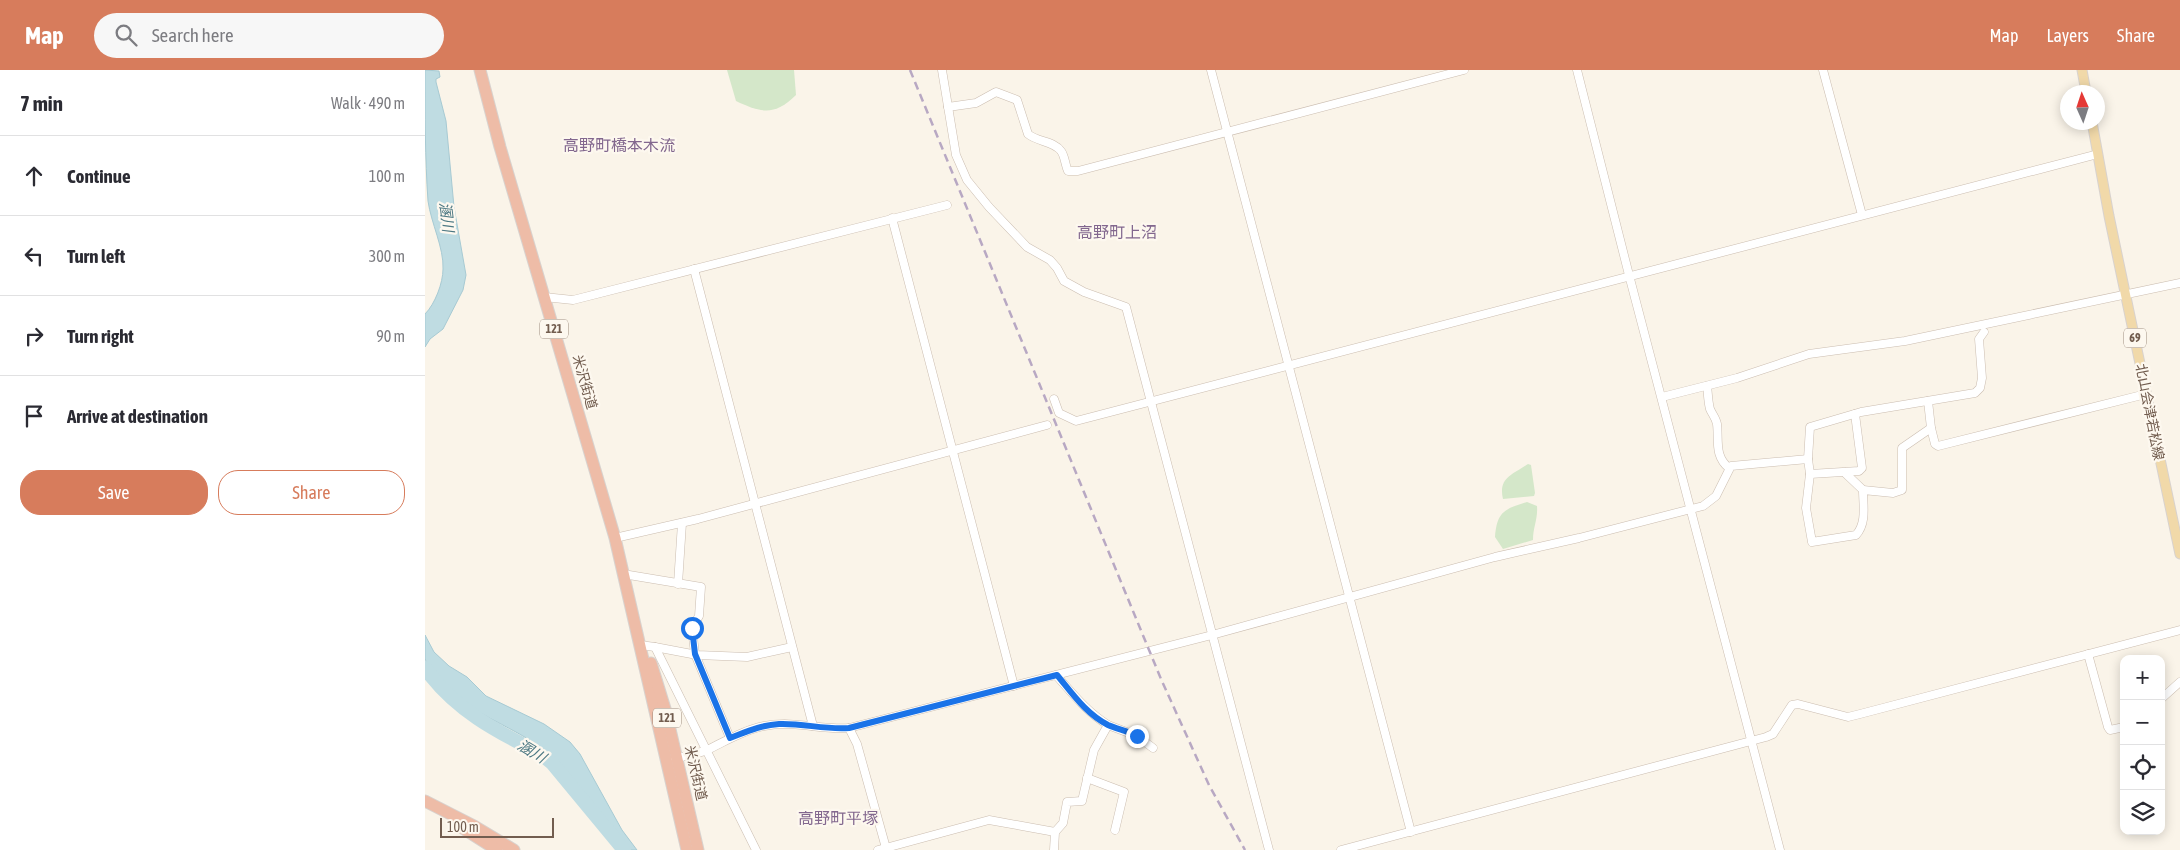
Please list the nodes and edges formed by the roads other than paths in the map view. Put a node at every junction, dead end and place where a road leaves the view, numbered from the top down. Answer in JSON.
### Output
{"nodes":[{"id":1,"x":480,"y":70,"type":"edge"},
{"id":2,"x":942,"y":70,"type":"edge"},
{"id":3,"x":1211,"y":70,"type":"edge"},
{"id":4,"x":1464,"y":70,"type":"edge"},
{"id":5,"x":1577,"y":70,"type":"edge"},
{"id":6,"x":1823,"y":70,"type":"edge"},
{"id":7,"x":2081,"y":70,"type":"edge"},
{"id":8,"x":2084,"y":85,"type":"edge"},
{"id":9,"x":948,"y":107,"type":"junction"},
{"id":10,"x":2094,"y":130,"type":"edge"},
{"id":11,"x":1227,"y":131,"type":"junction"},
{"id":12,"x":2098,"y":154,"type":"junction"},
{"id":13,"x":947,"y":205,"type":"dead end"},
{"id":14,"x":1862,"y":215,"type":"junction"},
{"id":15,"x":892,"y":218,"type":"junction"},
{"id":16,"x":694,"y":270,"type":"junction"},
{"id":17,"x":1629,"y":275,"type":"junction"},
{"id":18,"x":2180,"y":283,"type":"edge"},
{"id":19,"x":2126,"y":294,"type":"junction"},
{"id":20,"x":544,"y":297,"type":"junction"},
{"id":21,"x":1984,"y":332,"type":"dead end"},
{"id":22,"x":1288,"y":364,"type":"junction"},
{"id":23,"x":1707,"y":386,"type":"junction"},
{"id":24,"x":2146,"y":394,"type":"junction"},
{"id":25,"x":1662,"y":397,"type":"junction"},
{"id":26,"x":1054,"y":399,"type":"dead end"},
{"id":27,"x":1150,"y":400,"type":"junction"},
{"id":28,"x":1928,"y":401,"type":"junction"},
{"id":29,"x":1855,"y":414,"type":"junction"},
{"id":30,"x":1047,"y":425,"type":"dead end"},
{"id":31,"x":1931,"y":428,"type":"junction"},
{"id":32,"x":953,"y":450,"type":"junction"},
{"id":33,"x":1808,"y":459,"type":"junction"},
{"id":34,"x":1729,"y":468,"type":"junction"},
{"id":35,"x":1845,"y":472,"type":"junction"},
{"id":36,"x":1810,"y":474,"type":"junction"},
{"id":37,"x":1863,"y":490,"type":"junction"},
{"id":38,"x":755,"y":504,"type":"junction"},
{"id":39,"x":1691,"y":509,"type":"junction"},
{"id":40,"x":682,"y":523,"type":"junction"},
{"id":41,"x":615,"y":538,"type":"junction"},
{"id":42,"x":2180,"y":554,"type":"edge"},
{"id":43,"x":623,"y":574,"type":"junction"},
{"id":44,"x":678,"y":584,"type":"junction"},
{"id":45,"x":1348,"y":598,"type":"junction"},
{"id":46,"x":2180,"y":630,"type":"edge"},
{"id":47,"x":1212,"y":635,"type":"junction"},
{"id":48,"x":647,"y":646,"type":"junction"},
{"id":49,"x":792,"y":647,"type":"junction"},
{"id":50,"x":695,"y":654,"type":"junction"},
{"id":51,"x":2088,"y":654,"type":"junction"},
{"id":52,"x":1057,"y":675,"type":"junction"},
{"id":53,"x":2180,"y":682,"type":"edge"},
{"id":54,"x":1014,"y":686,"type":"junction"},
{"id":55,"x":2165,"y":695,"type":"edge"},
{"id":56,"x":1108,"y":725,"type":"junction"},
{"id":57,"x":813,"y":726,"type":"junction"},
{"id":58,"x":849,"y":728,"type":"junction"},
{"id":59,"x":2120,"y":729,"type":"edge"},
{"id":60,"x":730,"y":738,"type":"junction"},
{"id":61,"x":1752,"y":741,"type":"junction"},
{"id":62,"x":1153,"y":748,"type":"dead end"},
{"id":63,"x":705,"y":751,"type":"junction"},
{"id":64,"x":672,"y":759,"type":"junction"},
{"id":65,"x":1087,"y":778,"type":"junction"},
{"id":66,"x":425,"y":801,"type":"edge"},
{"id":67,"x":425,"y":808,"type":"edge"},
{"id":68,"x":1115,"y":830,"type":"dead end"},
{"id":69,"x":1055,"y":832,"type":"junction"},
{"id":70,"x":1411,"y":832,"type":"junction"},
{"id":71,"x":882,"y":849,"type":"edge"},
{"id":72,"x":1057,"y":849,"type":"edge"},
{"id":73,"x":497,"y":850,"type":"edge"},
{"id":74,"x":514,"y":850,"type":"edge"},
{"id":75,"x":687,"y":850,"type":"edge"},
{"id":76,"x":698,"y":850,"type":"edge"},
{"id":77,"x":755,"y":850,"type":"edge"},
{"id":78,"x":1269,"y":850,"type":"edge"},
{"id":79,"x":1341,"y":850,"type":"edge"},
{"id":80,"x":1781,"y":850,"type":"edge"}],
"edges":[{"from":1,"to":20,"type":"highway","name":"米沢街道","number":"121"},
{"from":2,"to":9,"type":"street"},
{"from":3,"to":11,"type":"street"},
{"from":4,"to":11,"type":"street"},
{"from":5,"to":17,"type":"street"},
{"from":6,"to":14,"type":"street"},
{"from":7,"to":8,"type":"main road"},
{"from":9,"to":11,"type":"street"},
{"from":9,"to":27,"type":"street"},
{"from":10,"to":12,"type":"main road","name":"北山会津若松線","number":"69"},
{"from":11,"to":22,"type":"street"},
{"from":12,"to":14,"type":"street"},
{"from":12,"to":19,"type":"main road","name":"北山会津若松線","number":"69"},
{"from":13,"to":15,"type":"street"},
{"from":14,"to":17,"type":"street"},
{"from":15,"to":16,"type":"street"},
{"from":15,"to":32,"type":"street"},
{"from":16,"to":20,"type":"street"},
{"from":16,"to":38,"type":"street"},
{"from":17,"to":22,"type":"street"},
{"from":17,"to":25,"type":"street"},
{"from":18,"to":19,"type":"street"},
{"from":19,"to":23,"type":"street"},
{"from":19,"to":24,"type":"main road","name":"北山会津若松線","number":"69"},
{"from":20,"to":41,"type":"highway","name":"米沢街道","number":"121"},
{"from":21,"to":28,"type":"street"},
{"from":22,"to":27,"type":"street"},
{"from":22,"to":45,"type":"street"},
{"from":23,"to":25,"type":"street"},
{"from":23,"to":34,"type":"street"},
{"from":24,"to":31,"type":"street"},
{"from":24,"to":42,"type":"main road","name":"北山会津若松線","number":"69"},
{"from":25,"to":39,"type":"street"},
{"from":26,"to":27,"type":"street"},
{"from":27,"to":47,"type":"street"},
{"from":28,"to":29,"type":"street"},
{"from":28,"to":31,"type":"street"},
{"from":29,"to":33,"type":"street"},
{"from":29,"to":35,"type":"street"},
{"from":30,"to":32,"type":"street"},
{"from":31,"to":37,"type":"street"},
{"from":32,"to":38,"type":"street"},
{"from":32,"to":54,"type":"street"},
{"from":33,"to":34,"type":"street"},
{"from":33,"to":36,"type":"street"},
{"from":34,"to":39,"type":"street"},
{"from":35,"to":36,"type":"street"},
{"from":35,"to":37,"type":"street"},
{"from":36,"to":37,"type":"street"},
{"from":38,"to":40,"type":"street"},
{"from":38,"to":49,"type":"street"},
{"from":39,"to":45,"type":"street"},
{"from":39,"to":61,"type":"street"},
{"from":40,"to":41,"type":"street"},
{"from":40,"to":44,"type":"street"},
{"from":41,"to":43,"type":"highway","name":"米沢街道","number":"121"},
{"from":43,"to":44,"type":"street"},
{"from":43,"to":48,"type":"highway","name":"米沢街道","number":"121"},
{"from":44,"to":50,"type":"street"},
{"from":45,"to":47,"type":"street"},
{"from":45,"to":70,"type":"street"},
{"from":46,"to":51,"type":"street"},
{"from":47,"to":52,"type":"street"},
{"from":47,"to":78,"type":"street"},
{"from":48,"to":50,"type":"street"},
{"from":48,"to":63,"type":"street"},
{"from":48,"to":64,"type":"highway","name":"米沢街道","number":"121"},
{"from":49,"to":50,"type":"street"},
{"from":49,"to":57,"type":"street"},
{"from":50,"to":60,"type":"street"},
{"from":51,"to":59,"type":"street"},
{"from":51,"to":61,"type":"street"},
{"from":52,"to":54,"type":"street"},
{"from":52,"to":56,"type":"street"},
{"from":53,"to":55,"type":"street"},
{"from":54,"to":58,"type":"street"},
{"from":56,"to":62,"type":"street"},
{"from":56,"to":65,"type":"street"},
{"from":57,"to":58,"type":"street"},
{"from":57,"to":60,"type":"street"},
{"from":58,"to":71,"type":"street"},
{"from":60,"to":63,"type":"street"},
{"from":61,"to":70,"type":"street"},
{"from":61,"to":80,"type":"street"},
{"from":63,"to":64,"type":"street"},
{"from":63,"to":77,"type":"street"},
{"from":64,"to":75,"type":"highway","name":"米沢街道","number":"121"},
{"from":64,"to":76,"type":"highway","name":"米沢街道","number":"121"},
{"from":65,"to":68,"type":"street"},
{"from":65,"to":69,"type":"street"},
{"from":66,"to":74,"type":"highway"},
{"from":67,"to":73,"type":"highway"},
{"from":69,"to":71,"type":"street"},
{"from":69,"to":72,"type":"street"},
{"from":70,"to":79,"type":"street"}]}
